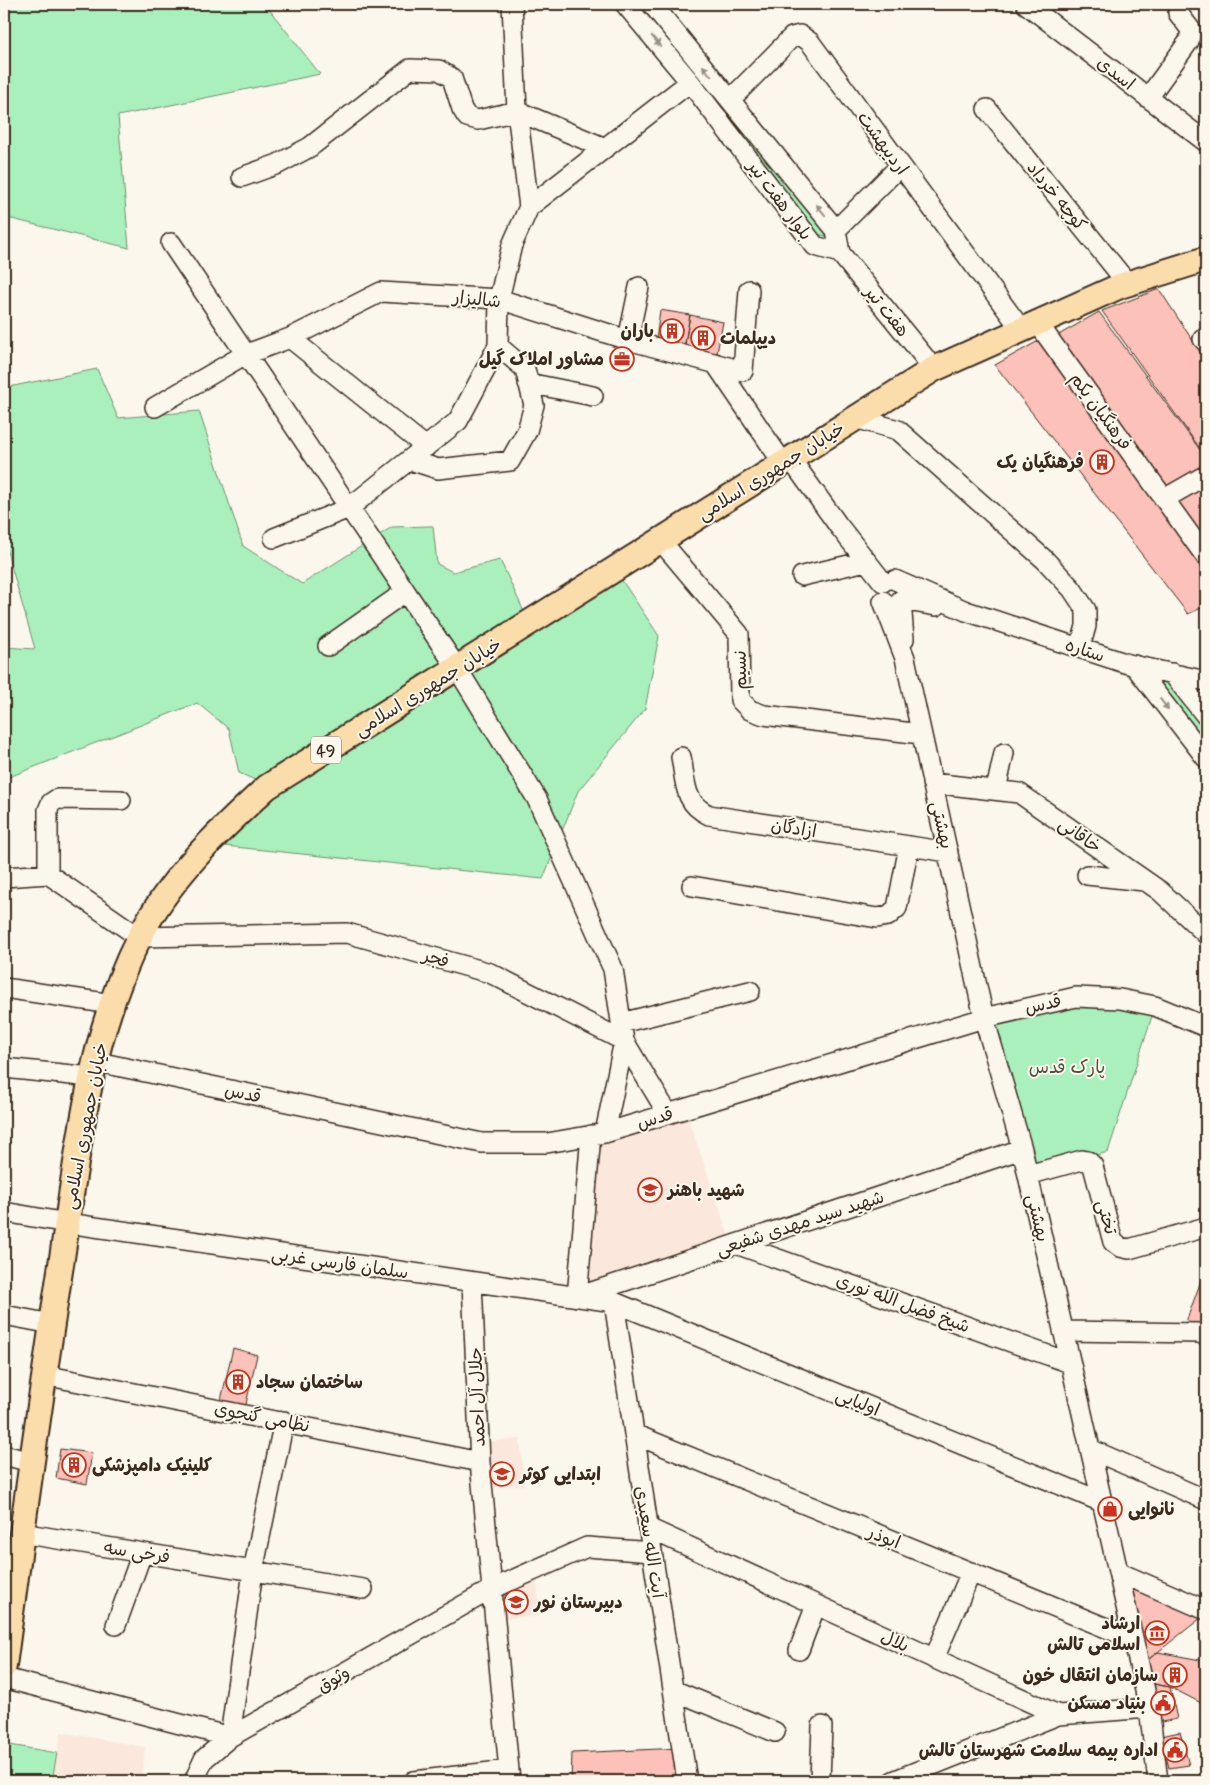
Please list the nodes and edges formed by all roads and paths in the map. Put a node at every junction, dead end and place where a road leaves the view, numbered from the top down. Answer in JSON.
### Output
{"nodes":[{"id":1,"x":512,"y":4,"type":"edge"},
{"id":2,"x":625,"y":4,"type":"edge"},
{"id":3,"x":652,"y":4,"type":"edge"},
{"id":4,"x":1026,"y":4,"type":"edge"},
{"id":5,"x":1178,"y":13,"type":"dead end"},
{"id":6,"x":690,"y":82,"type":"junction"},
{"id":7,"x":1148,"y":98,"type":"junction"},
{"id":8,"x":731,"y":99,"type":"junction"},
{"id":9,"x":987,"y":109,"type":"dead end"},
{"id":10,"x":517,"y":111,"type":"junction"},
{"id":11,"x":1206,"y":142,"type":"edge"},
{"id":12,"x":605,"y":148,"type":"junction"},
{"id":13,"x":900,"y":166,"type":"junction"},
{"id":14,"x":242,"y":177,"type":"dead end"},
{"id":15,"x":529,"y":207,"type":"junction"},
{"id":16,"x":836,"y":230,"type":"junction"},
{"id":17,"x":171,"y":243,"type":"dead end"},
{"id":18,"x":840,"y":253,"type":"junction"},
{"id":19,"x":1206,"y":259,"type":"edge"},
{"id":20,"x":1128,"y":284,"type":"junction"},
{"id":21,"x":639,"y":287,"type":"dead end"},
{"id":22,"x":749,"y":290,"type":"dead end"},
{"id":23,"x":499,"y":299,"type":"junction"},
{"id":24,"x":1029,"y":326,"type":"junction"},
{"id":25,"x":290,"y":338,"type":"junction"},
{"id":26,"x":628,"y":340,"type":"junction"},
{"id":27,"x":498,"y":346,"type":"junction"},
{"id":28,"x":244,"y":354,"type":"junction"},
{"id":29,"x":715,"y":363,"type":"junction"},
{"id":30,"x":934,"y":369,"type":"junction"},
{"id":31,"x":528,"y":383,"type":"junction"},
{"id":32,"x":593,"y":396,"type":"dead end"},
{"id":33,"x":155,"y":407,"type":"dead end"},
{"id":34,"x":855,"y":418,"type":"junction"},
{"id":35,"x":426,"y":447,"type":"junction"},
{"id":36,"x":410,"y":460,"type":"junction"},
{"id":37,"x":786,"y":461,"type":"junction"},
{"id":38,"x":1206,"y":474,"type":"edge"},
{"id":39,"x":1164,"y":499,"type":"junction"},
{"id":40,"x":349,"y":508,"type":"junction"},
{"id":41,"x":274,"y":538,"type":"dead end"},
{"id":42,"x":661,"y":541,"type":"junction"},
{"id":43,"x":1206,"y":557,"type":"edge"},
{"id":44,"x":866,"y":561,"type":"junction"},
{"id":45,"x":802,"y":576,"type":"dead end"},
{"id":46,"x":889,"y":581,"type":"junction"},
{"id":47,"x":405,"y":592,"type":"junction"},
{"id":48,"x":892,"y":601,"type":"junction"},
{"id":49,"x":966,"y":611,"type":"junction"},
{"id":50,"x":328,"y":646,"type":"dead end"},
{"id":51,"x":1080,"y":648,"type":"junction"},
{"id":52,"x":1134,"y":665,"type":"junction"},
{"id":53,"x":457,"y":668,"type":"junction"},
{"id":54,"x":1172,"y":673,"type":"junction"},
{"id":55,"x":1206,"y":681,"type":"edge"},
{"id":56,"x":1206,"y":716,"type":"edge"},
{"id":57,"x":922,"y":734,"type":"junction"},
{"id":58,"x":1004,"y":753,"type":"dead end"},
{"id":59,"x":681,"y":757,"type":"dead end"},
{"id":60,"x":1206,"y":758,"type":"edge"},
{"id":61,"x":932,"y":783,"type":"junction"},
{"id":62,"x":996,"y":790,"type":"junction"},
{"id":63,"x":121,"y":800,"type":"dead end"},
{"id":64,"x":909,"y":846,"type":"junction"},
{"id":65,"x":948,"y":852,"type":"junction"},
{"id":66,"x":48,"y":874,"type":"junction"},
{"id":67,"x":1087,"y":874,"type":"dead end"},
{"id":68,"x":4,"y":877,"type":"edge"},
{"id":69,"x":1146,"y":881,"type":"junction"},
{"id":70,"x":692,"y":886,"type":"dead end"},
{"id":71,"x":1206,"y":934,"type":"edge"},
{"id":72,"x":139,"y":937,"type":"junction"},
{"id":73,"x":4,"y":988,"type":"edge"},
{"id":74,"x":750,"y":991,"type":"dead end"},
{"id":75,"x":112,"y":1004,"type":"junction"},
{"id":76,"x":984,"y":1018,"type":"junction"},
{"id":77,"x":1206,"y":1027,"type":"edge"},
{"id":78,"x":623,"y":1032,"type":"junction"},
{"id":79,"x":4,"y":1068,"type":"edge"},
{"id":80,"x":92,"y":1069,"type":"junction"},
{"id":81,"x":668,"y":1114,"type":"junction"},
{"id":82,"x":598,"y":1134,"type":"junction"},
{"id":83,"x":1022,"y":1149,"type":"junction"},
{"id":84,"x":1028,"y":1175,"type":"junction"},
{"id":85,"x":4,"y":1212,"type":"edge"},
{"id":86,"x":67,"y":1223,"type":"junction"},
{"id":87,"x":1206,"y":1227,"type":"edge"},
{"id":88,"x":736,"y":1244,"type":"junction"},
{"id":89,"x":472,"y":1282,"type":"junction"},
{"id":90,"x":578,"y":1297,"type":"junction"},
{"id":91,"x":614,"y":1302,"type":"junction"},
{"id":92,"x":4,"y":1315,"type":"edge"},
{"id":93,"x":52,"y":1324,"type":"junction"},
{"id":94,"x":1063,"y":1331,"type":"junction"},
{"id":95,"x":1206,"y":1336,"type":"edge"},
{"id":96,"x":1070,"y":1363,"type":"junction"},
{"id":97,"x":44,"y":1376,"type":"junction"},
{"id":98,"x":284,"y":1421,"type":"junction"},
{"id":99,"x":634,"y":1434,"type":"junction"},
{"id":100,"x":1090,"y":1448,"type":"junction"},
{"id":101,"x":4,"y":1455,"type":"edge"},
{"id":102,"x":31,"y":1462,"type":"junction"},
{"id":103,"x":480,"y":1462,"type":"junction"},
{"id":104,"x":1205,"y":1496,"type":"edge"},
{"id":105,"x":1102,"y":1502,"type":"junction"},
{"id":106,"x":648,"y":1528,"type":"junction"},
{"id":107,"x":21,"y":1533,"type":"junction"},
{"id":108,"x":652,"y":1552,"type":"junction"},
{"id":109,"x":142,"y":1553,"type":"junction"},
{"id":110,"x":253,"y":1571,"type":"junction"},
{"id":111,"x":971,"y":1572,"type":"junction"},
{"id":112,"x":1118,"y":1572,"type":"junction"},
{"id":113,"x":363,"y":1589,"type":"dead end"},
{"id":114,"x":492,"y":1589,"type":"junction"},
{"id":115,"x":8,"y":1596,"type":"edge"},
{"id":116,"x":816,"y":1605,"type":"junction"},
{"id":117,"x":1206,"y":1610,"type":"edge"},
{"id":118,"x":116,"y":1625,"type":"dead end"},
{"id":119,"x":1133,"y":1639,"type":"junction"},
{"id":120,"x":799,"y":1650,"type":"dead end"},
{"id":121,"x":934,"y":1659,"type":"junction"},
{"id":122,"x":4,"y":1666,"type":"edge"},
{"id":123,"x":4,"y":1678,"type":"edge"},
{"id":124,"x":673,"y":1690,"type":"junction"},
{"id":125,"x":1149,"y":1708,"type":"junction"},
{"id":126,"x":1058,"y":1715,"type":"junction"},
{"id":127,"x":822,"y":1726,"type":"dead end"},
{"id":128,"x":775,"y":1732,"type":"dead end"},
{"id":129,"x":230,"y":1737,"type":"junction"},
{"id":130,"x":509,"y":1776,"type":"edge"},
{"id":131,"x":194,"y":1781,"type":"edge"},
{"id":132,"x":414,"y":1781,"type":"edge"},
{"id":133,"x":687,"y":1781,"type":"edge"},
{"id":134,"x":820,"y":1781,"type":"edge"},
{"id":135,"x":893,"y":1781,"type":"edge"},
{"id":136,"x":1158,"y":1781,"type":"edge"}],
"edges":[{"from":1,"to":10,"type":"street"},
{"from":2,"to":6,"type":"street","name":"بلوار هفت تیر","one_way":true},
{"from":8,"to":3,"type":"street","name":"بلوار هفت تیر","one_way":true},
{"from":4,"to":7,"type":"street","name":"اسدی"},
{"from":5,"to":7,"type":"street"},
{"from":6,"to":12,"type":"street"},
{"from":6,"to":18,"type":"street","name":"بلوار هفت تیر"},
{"from":7,"to":11,"type":"street","name":"اسدی"},
{"from":8,"to":13,"type":"street","name":"اردیبهشت"},
{"from":16,"to":8,"type":"street","name":"بلوار هفت تیر","one_way":true},
{"from":9,"to":20,"type":"street","name":"کوچه خرداد"},
{"from":10,"to":12,"type":"street"},
{"from":10,"to":14,"type":"street"},
{"from":10,"to":15,"type":"street"},
{"from":12,"to":15,"type":"street"},
{"from":13,"to":16,"type":"street"},
{"from":13,"to":24,"type":"street","name":"اردیبهشت"},
{"from":15,"to":23,"type":"street"},
{"from":16,"to":18,"type":"street","name":"بلوار هفت تیر"},
{"from":17,"to":28,"type":"street"},
{"from":18,"to":30,"type":"street","name":"هفت تیر"},
{"from":19,"to":20,"type":"main road","name":"خیابان جمهوری اسلامی","number":"49"},
{"from":20,"to":24,"type":"main road","name":"خیابان جمهوری اسلامی","number":"49"},
{"from":21,"to":26,"type":"street"},
{"from":22,"to":29,"type":"street","name":"شالیزار"},
{"from":23,"to":25,"type":"street","name":"شالیزار"},
{"from":23,"to":26,"type":"street","name":"شالیزار"},
{"from":23,"to":27,"type":"street"},
{"from":24,"to":30,"type":"main road","name":"خیابان جمهوری اسلامی","number":"49"},
{"from":24,"to":39,"type":"street","name":"فرهنگیان یکم"},
{"from":25,"to":28,"type":"street","name":"شالیزار"},
{"from":25,"to":35,"type":"street"},
{"from":26,"to":29,"type":"street","name":"شالیزار"},
{"from":27,"to":31,"type":"street"},
{"from":27,"to":35,"type":"street"},
{"from":28,"to":33,"type":"street","name":"شالیزار"},
{"from":28,"to":40,"type":"street"},
{"from":29,"to":37,"type":"street"},
{"from":30,"to":34,"type":"main road","name":"خیابان جمهوری اسلامی","number":"49"},
{"from":31,"to":32,"type":"street"},
{"from":31,"to":36,"type":"street"},
{"from":34,"to":37,"type":"main road","name":"خیابان جمهوری اسلامی","number":"49"},
{"from":34,"to":51,"type":"street"},
{"from":35,"to":36,"type":"street"},
{"from":36,"to":40,"type":"street"},
{"from":37,"to":42,"type":"main road","name":"خیابان جمهوری اسلامی","number":"49"},
{"from":37,"to":44,"type":"street"},
{"from":38,"to":39,"type":"street"},
{"from":39,"to":43,"type":"street","name":"فرهنگیان یکم"},
{"from":40,"to":41,"type":"street"},
{"from":40,"to":47,"type":"street"},
{"from":42,"to":53,"type":"main road","name":"خیابان جمهوری اسلامی","number":"49"},
{"from":42,"to":57,"type":"street","name":"نسیم"},
{"from":44,"to":45,"type":"street"},
{"from":44,"to":46,"type":"street"},
{"from":46,"to":48,"type":"street","name":"بهشتی"},
{"from":46,"to":49,"type":"street"},
{"from":47,"to":50,"type":"street"},
{"from":47,"to":53,"type":"street"},
{"from":48,"to":49,"type":"street"},
{"from":48,"to":57,"type":"street","name":"بهشتی"},
{"from":49,"to":51,"type":"street","name":"ستاره"},
{"from":51,"to":52,"type":"street","name":"ستاره"},
{"from":52,"to":54,"type":"street","name":"ستاره"},
{"from":52,"to":60,"type":"street","one_way":true},
{"from":53,"to":72,"type":"main road","name":"خیابان جمهوری اسلامی","number":"49"},
{"from":53,"to":78,"type":"street"},
{"from":54,"to":55,"type":"street","name":"ستاره"},
{"from":54,"to":56,"type":"street"},
{"from":57,"to":61,"type":"street","name":"بهشتی"},
{"from":58,"to":62,"type":"street"},
{"from":59,"to":64,"type":"street","name":"ازادگان"},
{"from":61,"to":62,"type":"street","name":"خاقانی"},
{"from":61,"to":65,"type":"street","name":"بهشتی"},
{"from":62,"to":69,"type":"street","name":"خاقانی"},
{"from":63,"to":66,"type":"street"},
{"from":64,"to":65,"type":"street","name":"ازادگان"},
{"from":64,"to":70,"type":"street"},
{"from":65,"to":76,"type":"street","name":"بهشتی"},
{"from":66,"to":68,"type":"street"},
{"from":66,"to":72,"type":"street"},
{"from":67,"to":69,"type":"street"},
{"from":69,"to":71,"type":"street","name":"خاقانی"},
{"from":72,"to":75,"type":"main road","name":"خیابان جمهوری اسلامی","number":"49"},
{"from":72,"to":78,"type":"street","name":"فجر"},
{"from":73,"to":75,"type":"street"},
{"from":74,"to":78,"type":"street"},
{"from":75,"to":80,"type":"main road","name":"خیابان جمهوری اسلامی","number":"49"},
{"from":76,"to":77,"type":"street","name":"قدس"},
{"from":76,"to":81,"type":"street","name":"قدس"},
{"from":76,"to":83,"type":"street","name":"بهشتی"},
{"from":78,"to":81,"type":"street"},
{"from":78,"to":82,"type":"street"},
{"from":79,"to":80,"type":"street","name":"قدس"},
{"from":80,"to":82,"type":"street","name":"قدس"},
{"from":80,"to":86,"type":"main road","name":"خیابان جمهوری اسلامی","number":"49"},
{"from":81,"to":82,"type":"street","name":"قدس"},
{"from":82,"to":90,"type":"street"},
{"from":83,"to":84,"type":"street","name":"بهشتی"},
{"from":83,"to":88,"type":"street","name":"شهید سید مهدی شفیعی"},
{"from":84,"to":87,"type":"street","name":"تختی"},
{"from":84,"to":94,"type":"street","name":"بهشتی"},
{"from":85,"to":86,"type":"street","name":"سلمان فارسی غربی"},
{"from":86,"to":89,"type":"street","name":"سلمان فارسی غربی"},
{"from":86,"to":93,"type":"main road","name":"خیابان جمهوری اسلامی","number":"49"},
{"from":88,"to":90,"type":"street","name":"شهید سید مهدی شفیعی"},
{"from":88,"to":96,"type":"street","name":"شیخ فضل الله نوری"},
{"from":89,"to":90,"type":"street","name":"سلمان فارسی غربی"},
{"from":89,"to":103,"type":"street","name":"جلال آل احمد"},
{"from":90,"to":91,"type":"street","name":"سلمان فارسی غربی"},
{"from":91,"to":99,"type":"street","name":"آیت الله سعیدی"},
{"from":91,"to":105,"type":"street","name":"اولیایی"},
{"from":92,"to":93,"type":"street"},
{"from":93,"to":97,"type":"main road","name":"خیابان جمهوری اسلامی","number":"49"},
{"from":94,"to":95,"type":"street"},
{"from":94,"to":96,"type":"street","name":"بهشتی"},
{"from":96,"to":100,"type":"street","name":"بهشتی"},
{"from":97,"to":98,"type":"street","name":"نظامی گنجوی"},
{"from":97,"to":102,"type":"main road","name":"خیابان جمهوری اسلامی","number":"49"},
{"from":98,"to":103,"type":"street","name":"نظامی گنجوی"},
{"from":98,"to":110,"type":"street"},
{"from":99,"to":106,"type":"street","name":"آیت الله سعیدی"},
{"from":99,"to":111,"type":"street","name":"ابوذر"},
{"from":100,"to":104,"type":"street"},
{"from":100,"to":105,"type":"street","name":"بهشتی"},
{"from":101,"to":102,"type":"street"},
{"from":102,"to":107,"type":"main road","name":"خیابان جمهوری اسلامی","number":"49"},
{"from":103,"to":114,"type":"street","name":"جلال آل احمد"},
{"from":105,"to":112,"type":"street","name":"بهشتی"},
{"from":106,"to":108,"type":"street","name":"آیت الله سعیدی"},
{"from":106,"to":116,"type":"street","name":"بلال"},
{"from":107,"to":109,"type":"street","name":"فرخی سه"},
{"from":107,"to":115,"type":"main road","name":"خیابان جمهوری اسلامی","number":"49"},
{"from":108,"to":114,"type":"street","name":"وثوق"},
{"from":108,"to":124,"type":"street","name":"آیت الله سعیدی"},
{"from":109,"to":110,"type":"street","name":"فرخی سه"},
{"from":109,"to":118,"type":"street"},
{"from":110,"to":113,"type":"street","name":"فرخی سه"},
{"from":110,"to":129,"type":"street"},
{"from":111,"to":119,"type":"street","name":"ابوذر"},
{"from":111,"to":121,"type":"street"},
{"from":112,"to":117,"type":"street"},
{"from":112,"to":119,"type":"street","name":"بهشتی"},
{"from":114,"to":129,"type":"street","name":"وثوق"},
{"from":114,"to":130,"type":"street","name":"جلال آل احمد"},
{"from":115,"to":122,"type":"main road","name":"خیابان جمهوری اسلامی","number":"49"},
{"from":116,"to":120,"type":"street"},
{"from":116,"to":121,"type":"street","name":"بلال"},
{"from":119,"to":125,"type":"street","name":"بهشتی"},
{"from":121,"to":126,"type":"street","name":"بلال"},
{"from":123,"to":129,"type":"street"},
{"from":124,"to":128,"type":"street"},
{"from":124,"to":133,"type":"street","name":"آیت الله سعیدی"},
{"from":125,"to":126,"type":"street","name":"بلال"},
{"from":125,"to":136,"type":"street","name":"بهشتی"},
{"from":126,"to":135,"type":"street"},
{"from":127,"to":134,"type":"street"},
{"from":129,"to":131,"type":"street","name":"وثوق"},
{"from":130,"to":132,"type":"street"}]}
